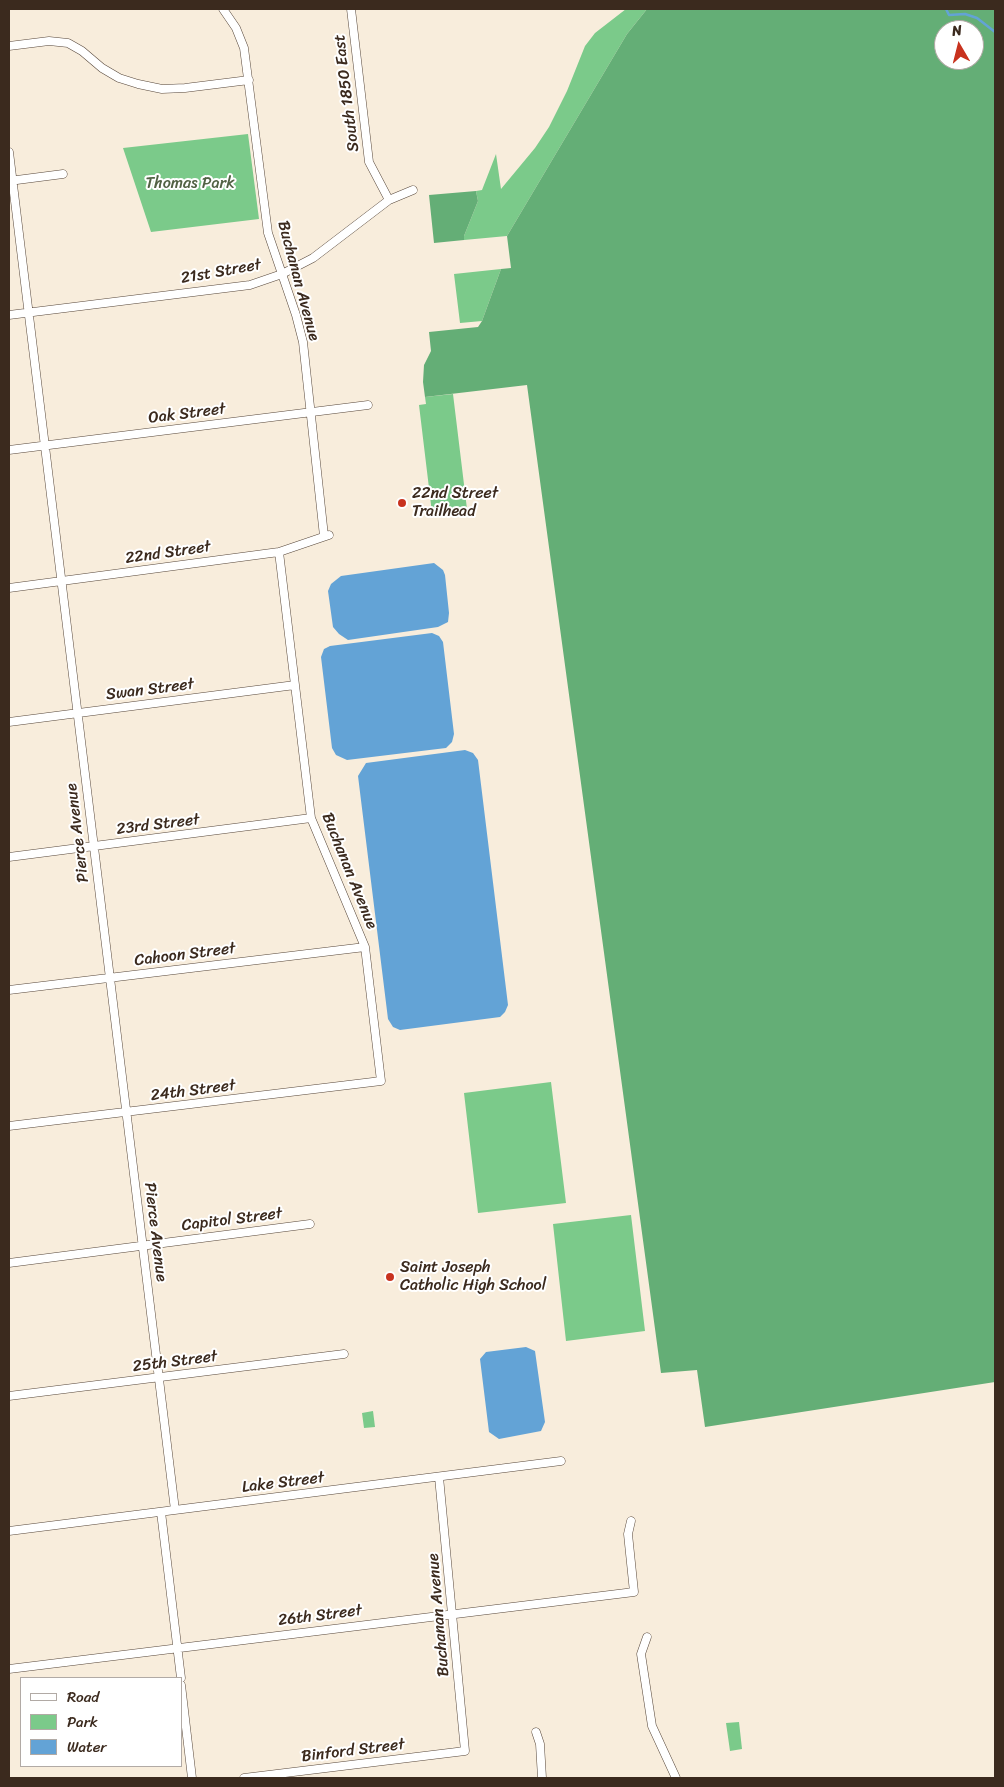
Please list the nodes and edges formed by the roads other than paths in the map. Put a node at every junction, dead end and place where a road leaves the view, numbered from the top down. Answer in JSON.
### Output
{"nodes":[{"id":1,"x":223,"y":9,"type":"edge"},
{"id":2,"x":351,"y":9,"type":"edge"},
{"id":3,"x":9,"y":46,"type":"edge"},
{"id":4,"x":248,"y":80,"type":"junction"},
{"id":5,"x":9,"y":152,"type":"edge"},
{"id":6,"x":63,"y":174,"type":"dead end"},
{"id":7,"x":10,"y":180,"type":"edge"},
{"id":8,"x":413,"y":190,"type":"dead end"},
{"id":9,"x":389,"y":200,"type":"junction"},
{"id":10,"x":282,"y":274,"type":"junction"},
{"id":11,"x":28,"y":312,"type":"junction"},
{"id":12,"x":9,"y":315,"type":"edge"},
{"id":13,"x":368,"y":405,"type":"dead end"},
{"id":14,"x":310,"y":412,"type":"junction"},
{"id":15,"x":45,"y":445,"type":"junction"},
{"id":16,"x":9,"y":450,"type":"edge"},
{"id":17,"x":326,"y":536,"type":"joint"},
{"id":18,"x":279,"y":552,"type":"junction"},
{"id":19,"x":61,"y":581,"type":"junction"},
{"id":20,"x":9,"y":588,"type":"edge"},
{"id":21,"x":295,"y":685,"type":"junction"},
{"id":22,"x":78,"y":713,"type":"junction"},
{"id":23,"x":9,"y":722,"type":"edge"},
{"id":24,"x":312,"y":818,"type":"junction"},
{"id":25,"x":94,"y":847,"type":"junction"},
{"id":26,"x":9,"y":858,"type":"edge"},
{"id":27,"x":365,"y":947,"type":"junction"},
{"id":28,"x":110,"y":978,"type":"junction"},
{"id":29,"x":9,"y":990,"type":"edge"},
{"id":30,"x":381,"y":1081,"type":"joint"},
{"id":31,"x":126,"y":1113,"type":"junction"},
{"id":32,"x":9,"y":1126,"type":"edge"},
{"id":33,"x":310,"y":1224,"type":"dead end"},
{"id":34,"x":143,"y":1245,"type":"junction"},
{"id":35,"x":9,"y":1263,"type":"edge"},
{"id":36,"x":344,"y":1354,"type":"dead end"},
{"id":37,"x":159,"y":1377,"type":"junction"},
{"id":38,"x":9,"y":1396,"type":"edge"},
{"id":39,"x":561,"y":1462,"type":"dead end"},
{"id":40,"x":439,"y":1477,"type":"junction"},
{"id":41,"x":175,"y":1510,"type":"junction"},
{"id":42,"x":161,"y":1512,"type":"junction"},
{"id":43,"x":631,"y":1521,"type":"dead end"},
{"id":44,"x":9,"y":1531,"type":"edge"},
{"id":45,"x":453,"y":1614,"type":"junction"},
{"id":46,"x":647,"y":1637,"type":"dead end"},
{"id":47,"x":177,"y":1648,"type":"junction"},
{"id":48,"x":9,"y":1668,"type":"edge"},
{"id":49,"x":180,"y":1677,"type":"edge"},
{"id":50,"x":182,"y":1693,"type":"edge"},
{"id":51,"x":536,"y":1732,"type":"dead end"},
{"id":52,"x":465,"y":1751,"type":"joint"},
{"id":53,"x":192,"y":1778,"type":"edge"},
{"id":54,"x":244,"y":1778,"type":"edge"},
{"id":55,"x":542,"y":1778,"type":"edge"},
{"id":56,"x":676,"y":1778,"type":"edge"}],
"edges":[{"from":1,"to":4,"type":"street","name":"Buchanan Avenue"},
{"from":2,"to":9,"type":"street","name":"South 1850 East"},
{"from":3,"to":4,"type":"street"},
{"from":4,"to":10,"type":"street","name":"Buchanan Avenue"},
{"from":5,"to":7,"type":"street","name":"Pierce Avenue"},
{"from":6,"to":7,"type":"street"},
{"from":7,"to":11,"type":"street","name":"Pierce Avenue"},
{"from":8,"to":9,"type":"street","name":"21st Street"},
{"from":9,"to":10,"type":"street","name":"21st Street"},
{"from":10,"to":11,"type":"street","name":"21st Street"},
{"from":10,"to":14,"type":"street","name":"Buchanan Avenue"},
{"from":11,"to":12,"type":"street","name":"21st Street"},
{"from":11,"to":15,"type":"street","name":"Pierce Avenue"},
{"from":13,"to":14,"type":"street","name":"Oak Street"},
{"from":14,"to":15,"type":"street","name":"Oak Street"},
{"from":14,"to":17,"type":"street","name":"Buchanan Avenue"},
{"from":15,"to":16,"type":"street","name":"Oak Street"},
{"from":15,"to":19,"type":"street","name":"Pierce Avenue"},
{"from":17,"to":18,"type":"street","name":"22nd Street"},
{"from":18,"to":19,"type":"street","name":"22nd Street"},
{"from":18,"to":21,"type":"street","name":"Buchanan Avenue"},
{"from":19,"to":20,"type":"street","name":"22nd Street"},
{"from":19,"to":22,"type":"street","name":"Pierce Avenue"},
{"from":21,"to":22,"type":"street","name":"Swan Street"},
{"from":21,"to":24,"type":"street","name":"Buchanan Avenue"},
{"from":22,"to":23,"type":"street","name":"Swan Street"},
{"from":22,"to":25,"type":"street","name":"Pierce Avenue"},
{"from":24,"to":25,"type":"street","name":"23rd Street"},
{"from":24,"to":27,"type":"street","name":"Buchanan Avenue"},
{"from":25,"to":26,"type":"street","name":"23rd Street"},
{"from":25,"to":28,"type":"street","name":"Pierce Avenue"},
{"from":27,"to":28,"type":"street","name":"Cahoon Street"},
{"from":27,"to":30,"type":"street","name":"Buchanan Avenue"},
{"from":28,"to":29,"type":"street","name":"Cahoon Street"},
{"from":28,"to":31,"type":"street","name":"Pierce Avenue"},
{"from":30,"to":31,"type":"street","name":"24th Street"},
{"from":31,"to":32,"type":"street","name":"24th Street"},
{"from":31,"to":34,"type":"street","name":"Pierce Avenue"},
{"from":33,"to":34,"type":"street","name":"Capitol Street"},
{"from":34,"to":35,"type":"street","name":"Capitol Street"},
{"from":34,"to":37,"type":"street","name":"Pierce Avenue"},
{"from":36,"to":37,"type":"street","name":"25th Street"},
{"from":37,"to":38,"type":"street","name":"25th Street"},
{"from":37,"to":41,"type":"street","name":"Pierce Avenue"},
{"from":39,"to":40,"type":"street","name":"Lake Street"},
{"from":40,"to":41,"type":"street","name":"Lake Street"},
{"from":40,"to":45,"type":"street","name":"Buchanan Avenue"},
{"from":41,"to":42,"type":"street","name":"Lake Street"},
{"from":42,"to":44,"type":"street","name":"Lake Street"},
{"from":42,"to":47,"type":"street"},
{"from":43,"to":45,"type":"street","name":"26th Street"},
{"from":45,"to":47,"type":"street","name":"26th Street"},
{"from":45,"to":52,"type":"street","name":"Buchanan Avenue"},
{"from":46,"to":56,"type":"street"},
{"from":47,"to":48,"type":"street","name":"26th Street"},
{"from":47,"to":49,"type":"street"},
{"from":50,"to":53,"type":"street"},
{"from":51,"to":55,"type":"street"},
{"from":52,"to":54,"type":"street","name":"Binford Street"}]}
